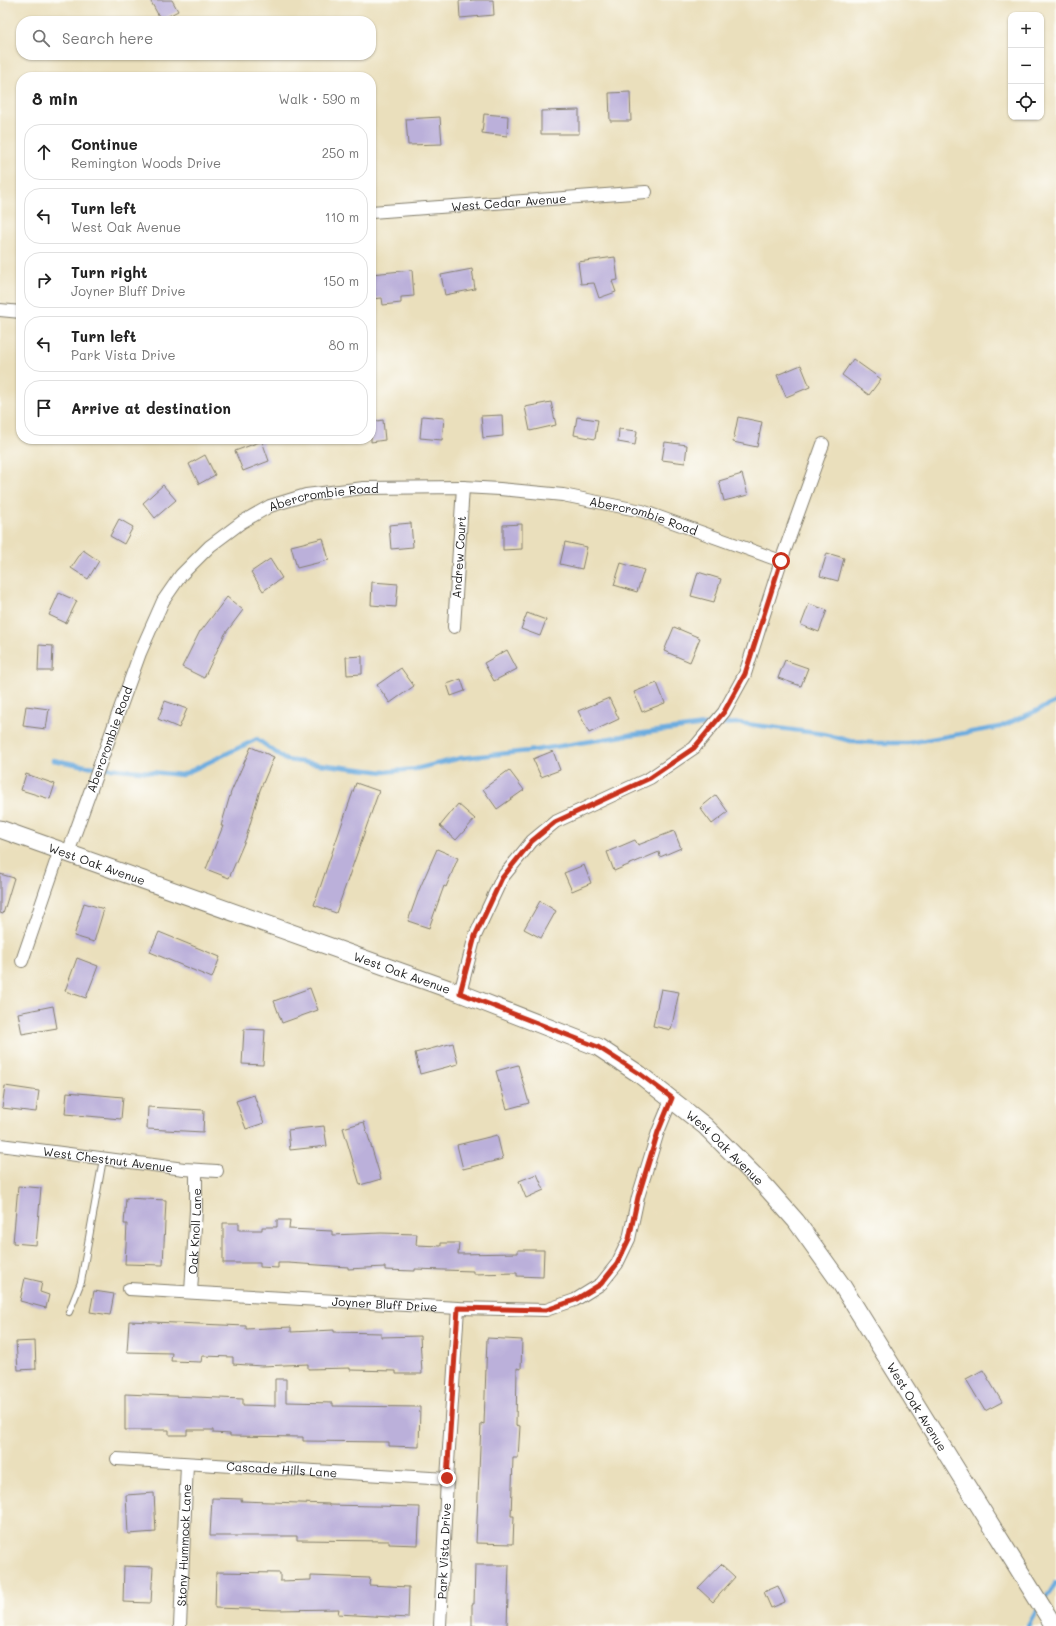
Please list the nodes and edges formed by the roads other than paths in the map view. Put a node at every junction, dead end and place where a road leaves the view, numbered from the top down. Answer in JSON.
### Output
{"nodes":[{"id":1,"x":646,"y":192,"type":"dead end"},
{"id":2,"x":376,"y":212,"type":"edge"},
{"id":3,"x":0,"y":310,"type":"edge"},
{"id":4,"x":16,"y":312,"type":"edge"},
{"id":5,"x":822,"y":444,"type":"dead end"},
{"id":6,"x":463,"y":487,"type":"junction"},
{"id":7,"x":781,"y":561,"type":"junction"},
{"id":8,"x":454,"y":627,"type":"dead end"},
{"id":9,"x":0,"y":828,"type":"edge"},
{"id":10,"x":64,"y":852,"type":"junction"},
{"id":11,"x":22,"y":961,"type":"dead end"},
{"id":12,"x":460,"y":993,"type":"junction"},
{"id":13,"x":672,"y":1098,"type":"junction"},
{"id":14,"x":0,"y":1145,"type":"edge"},
{"id":15,"x":103,"y":1159,"type":"junction"},
{"id":16,"x":196,"y":1170,"type":"junction"},
{"id":17,"x":217,"y":1171,"type":"dead end"},
{"id":18,"x":129,"y":1289,"type":"dead end"},
{"id":19,"x":191,"y":1292,"type":"junction"},
{"id":20,"x":458,"y":1308,"type":"junction"},
{"id":21,"x":69,"y":1312,"type":"dead end"},
{"id":22,"x":117,"y":1459,"type":"dead end"},
{"id":23,"x":187,"y":1464,"type":"junction"},
{"id":24,"x":447,"y":1478,"type":"junction"},
{"id":25,"x":180,"y":1626,"type":"edge"},
{"id":26,"x":440,"y":1626,"type":"edge"},
{"id":27,"x":1054,"y":1626,"type":"edge"}],
"edges":[{"from":1,"to":2,"type":"street","name":"West Cedar Avenue"},
{"from":3,"to":4,"type":"street"},
{"from":5,"to":7,"type":"street"},
{"from":6,"to":7,"type":"street","name":"Abercrombie Road"},
{"from":6,"to":8,"type":"street","name":"Andrew Court"},
{"from":6,"to":10,"type":"street","name":"Abercrombie Road"},
{"from":7,"to":12,"type":"street"},
{"from":9,"to":10,"type":"street","name":"West Oak Avenue"},
{"from":10,"to":11,"type":"street","name":"Abercrombie Road"},
{"from":10,"to":12,"type":"street","name":"West Oak Avenue"},
{"from":12,"to":13,"type":"street","name":"West Oak Avenue"},
{"from":13,"to":20,"type":"street","name":"Joyner Bluff Drive"},
{"from":13,"to":27,"type":"street","name":"West Oak Avenue"},
{"from":14,"to":15,"type":"street","name":"West Chestnut Avenue"},
{"from":15,"to":16,"type":"street","name":"West Chestnut Avenue"},
{"from":15,"to":21,"type":"lane"},
{"from":16,"to":17,"type":"street","name":"West Chestnut Avenue"},
{"from":16,"to":19,"type":"street","name":"Oak Knoll Lane"},
{"from":18,"to":19,"type":"street","name":"Joyner Bluff Drive"},
{"from":19,"to":20,"type":"street","name":"Joyner Bluff Drive"},
{"from":20,"to":24,"type":"street","name":"Park Vista Drive"},
{"from":22,"to":23,"type":"street","name":"Cascade Hills Lane"},
{"from":23,"to":24,"type":"street","name":"Cascade Hills Lane"},
{"from":23,"to":25,"type":"street","name":"Stony Hummock Lane"},
{"from":24,"to":26,"type":"street","name":"Park Vista Drive"}]}
